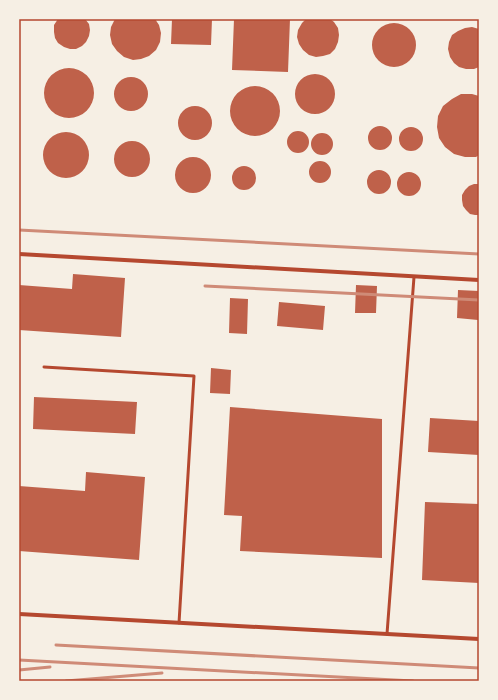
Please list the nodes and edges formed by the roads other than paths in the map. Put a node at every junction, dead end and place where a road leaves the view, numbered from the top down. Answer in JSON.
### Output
{"nodes":[{"id":1,"x":19,"y":254,"type":"edge"},
{"id":2,"x":414,"y":277,"type":"junction"},
{"id":3,"x":479,"y":280,"type":"edge"},
{"id":4,"x":44,"y":367,"type":"dead end"},
{"id":5,"x":19,"y":614,"type":"edge"},
{"id":6,"x":179,"y":623,"type":"junction"},
{"id":7,"x":387,"y":634,"type":"junction"},
{"id":8,"x":479,"y":639,"type":"edge"}],
"edges":[{"from":1,"to":2,"type":"street"},
{"from":2,"to":3,"type":"street"},
{"from":2,"to":7,"type":"lane"},
{"from":4,"to":6,"type":"lane"},
{"from":5,"to":6,"type":"street"},
{"from":6,"to":7,"type":"street"},
{"from":7,"to":8,"type":"street"}]}
